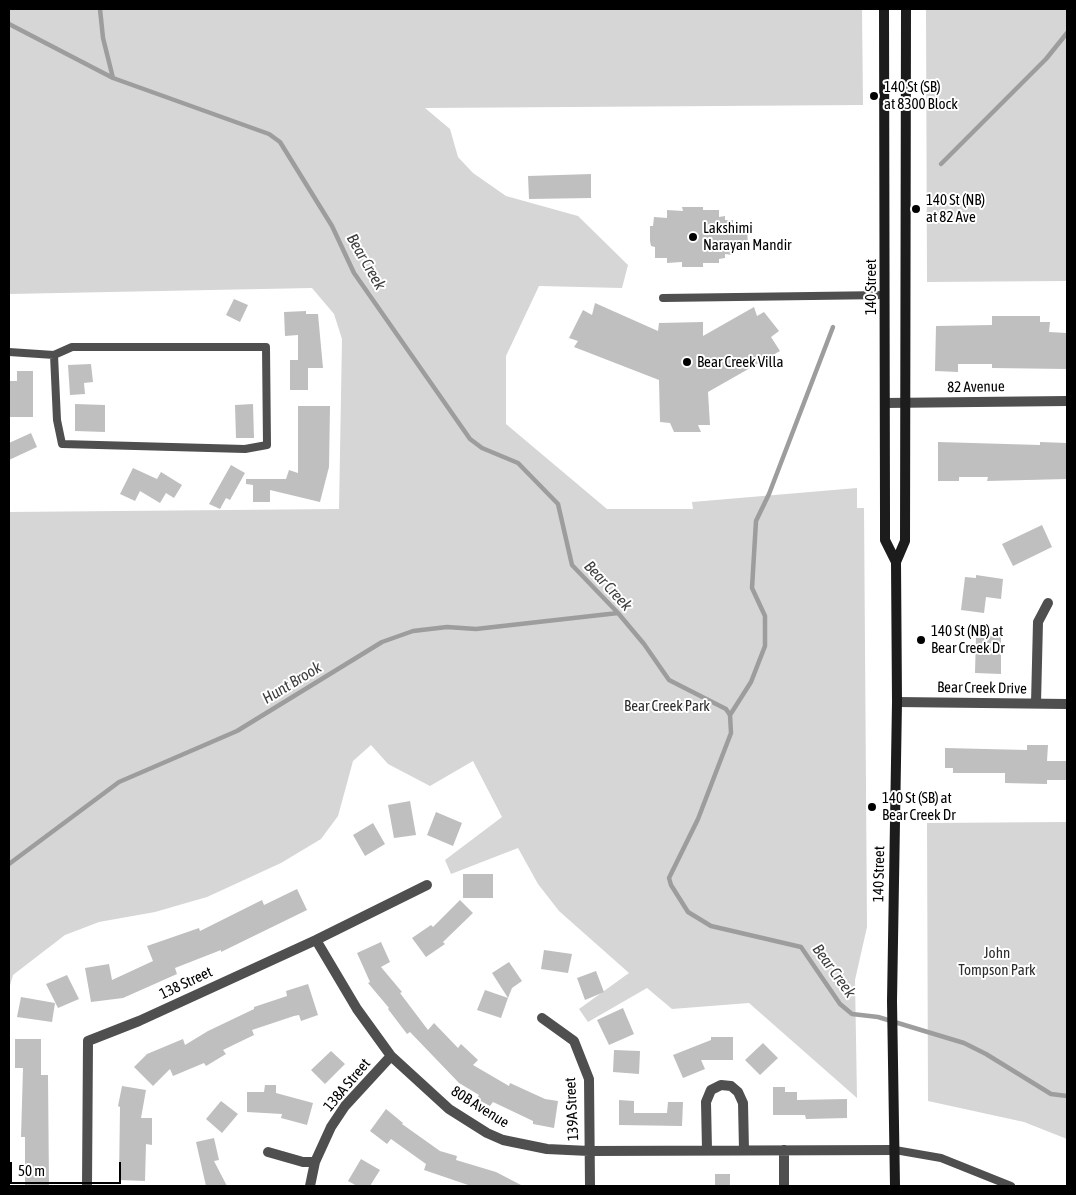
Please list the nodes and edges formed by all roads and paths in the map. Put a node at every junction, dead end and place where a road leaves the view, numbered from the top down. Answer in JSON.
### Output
{"nodes":[{"id":1,"x":884,"y":9,"type":"edge"},
{"id":2,"x":906,"y":9,"type":"edge"},
{"id":3,"x":885,"y":295,"type":"junction"},
{"id":4,"x":663,"y":298,"type":"dead end"},
{"id":5,"x":9,"y":352,"type":"edge"},
{"id":6,"x":54,"y":354,"type":"junction"},
{"id":7,"x":1067,"y":401,"type":"edge"},
{"id":8,"x":906,"y":402,"type":"junction"},
{"id":9,"x":885,"y":403,"type":"junction"},
{"id":10,"x":896,"y":562,"type":"junction"},
{"id":11,"x":1048,"y":603,"type":"dead end"},
{"id":12,"x":896,"y":702,"type":"junction"},
{"id":13,"x":1036,"y":703,"type":"junction"},
{"id":14,"x":1067,"y":704,"type":"edge"},
{"id":15,"x":427,"y":885,"type":"dead end"},
{"id":16,"x":316,"y":940,"type":"junction"},
{"id":17,"x":542,"y":1018,"type":"dead end"},
{"id":18,"x":391,"y":1056,"type":"junction"},
{"id":19,"x":707,"y":1150,"type":"junction"},
{"id":20,"x":744,"y":1150,"type":"junction"},
{"id":21,"x":784,"y":1150,"type":"junction"},
{"id":22,"x":895,"y":1150,"type":"junction"},
{"id":23,"x":589,"y":1151,"type":"junction"},
{"id":24,"x":268,"y":1152,"type":"dead end"},
{"id":25,"x":315,"y":1162,"type":"junction"},
{"id":26,"x":87,"y":1186,"type":"edge"},
{"id":27,"x":310,"y":1186,"type":"edge"},
{"id":28,"x":590,"y":1186,"type":"edge"},
{"id":29,"x":784,"y":1186,"type":"edge"},
{"id":30,"x":895,"y":1186,"type":"edge"},
{"id":31,"x":1011,"y":1186,"type":"edge"}],
"edges":[{"from":1,"to":3,"type":"main road","name":"140 Street"},
{"from":2,"to":8,"type":"main road","name":"140 Street"},
{"from":3,"to":4,"type":"lane"},
{"from":3,"to":9,"type":"main road","name":"140 Street"},
{"from":5,"to":6,"type":"lane"},
{"from":6,"to":6,"type":"lane"},
{"from":7,"to":8,"type":"street","name":"82 Avenue"},
{"from":8,"to":9,"type":"street","name":"82 Avenue"},
{"from":8,"to":10,"type":"main road","name":"140 Street"},
{"from":9,"to":10,"type":"main road","name":"140 Street"},
{"from":10,"to":12,"type":"main road","name":"140 Street"},
{"from":11,"to":13,"type":"street"},
{"from":12,"to":13,"type":"street","name":"Bear Creek Drive"},
{"from":12,"to":22,"type":"main road","name":"140 Street"},
{"from":13,"to":14,"type":"street","name":"Bear Creek Drive"},
{"from":15,"to":16,"type":"street","name":"138 Street"},
{"from":16,"to":18,"type":"street","name":"80B Avenue"},
{"from":16,"to":26,"type":"street","name":"138 Street"},
{"from":17,"to":23,"type":"street","name":"139A Street"},
{"from":18,"to":23,"type":"street","name":"80B Avenue"},
{"from":18,"to":25,"type":"street","name":"138A Street"},
{"from":19,"to":20,"type":"street","name":"80B Avenue"},
{"from":19,"to":20,"type":"street"},
{"from":19,"to":23,"type":"street","name":"80B Avenue"},
{"from":20,"to":21,"type":"street","name":"80B Avenue"},
{"from":21,"to":22,"type":"street","name":"80B Avenue"},
{"from":21,"to":29,"type":"street"},
{"from":22,"to":30,"type":"main road","name":"140 Street"},
{"from":22,"to":31,"type":"lane"},
{"from":23,"to":28,"type":"street","name":"139A Street"},
{"from":24,"to":25,"type":"street"},
{"from":25,"to":27,"type":"street","name":"138A Street"}]}
